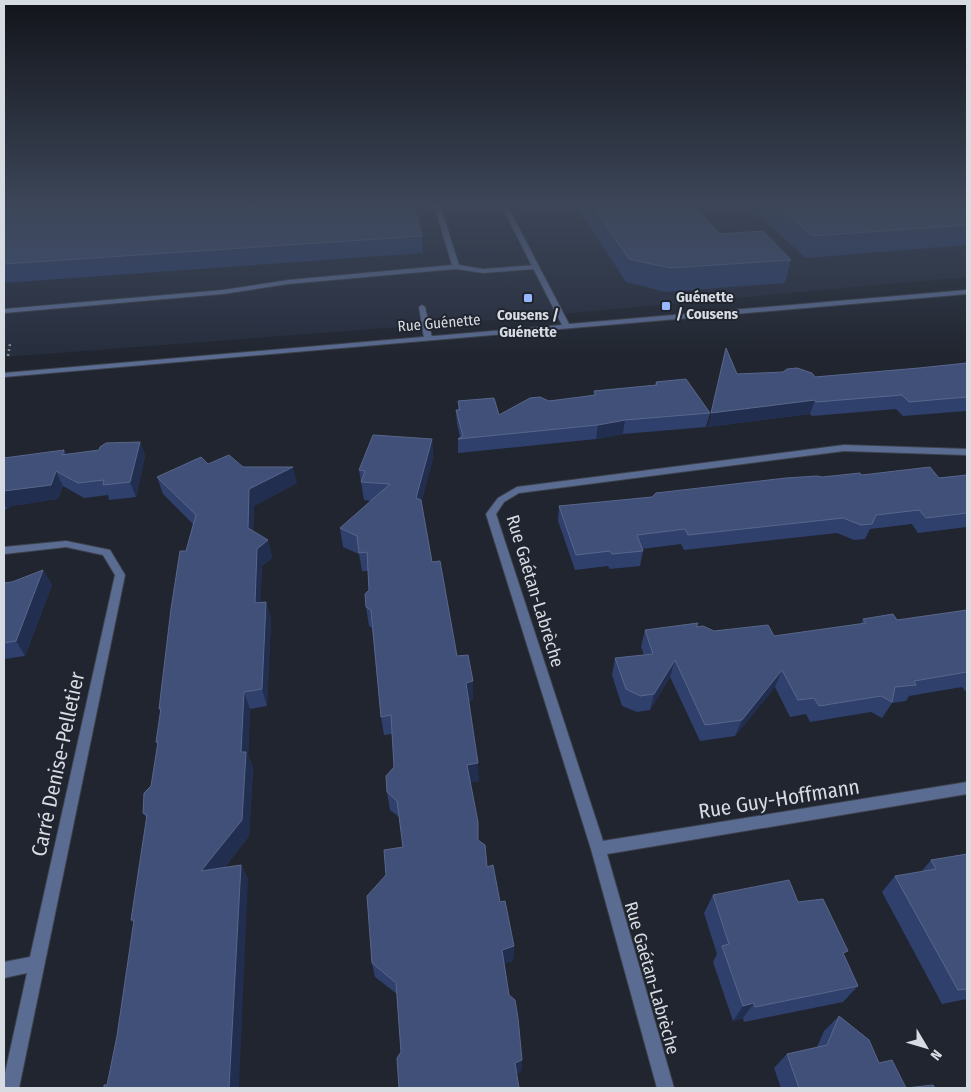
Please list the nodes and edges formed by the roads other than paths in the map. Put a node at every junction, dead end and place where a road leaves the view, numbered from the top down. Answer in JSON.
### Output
{"nodes":[{"id":1,"x":453,"y":256,"type":"edge"},
{"id":2,"x":530,"y":256,"type":"edge"},
{"id":3,"x":456,"y":267,"type":"junction"},
{"id":4,"x":536,"y":267,"type":"junction"},
{"id":5,"x":967,"y":292,"type":"edge"},
{"id":6,"x":422,"y":307,"type":"dead end"},
{"id":7,"x":4,"y":311,"type":"edge"},
{"id":8,"x":566,"y":326,"type":"junction"},
{"id":9,"x":428,"y":338,"type":"junction"},
{"id":10,"x":4,"y":375,"type":"edge"},
{"id":11,"x":967,"y":452,"type":"edge"},
{"id":12,"x":4,"y":550,"type":"edge"},
{"id":13,"x":967,"y":788,"type":"edge"},
{"id":14,"x":598,"y":849,"type":"junction"},
{"id":15,"x":35,"y":964,"type":"junction"},
{"id":16,"x":4,"y":970,"type":"edge"},
{"id":17,"x":10,"y":1088,"type":"edge"},
{"id":18,"x":665,"y":1088,"type":"edge"}],
"edges":[{"from":1,"to":3,"type":"street"},
{"from":2,"to":4,"type":"street"},
{"from":3,"to":4,"type":"street"},
{"from":3,"to":7,"type":"street"},
{"from":4,"to":8,"type":"street"},
{"from":5,"to":8,"type":"street","name":"Rue Guénette"},
{"from":6,"to":9,"type":"street"},
{"from":8,"to":9,"type":"street","name":"Rue Guénette"},
{"from":9,"to":10,"type":"street","name":"Rue Guénette"},
{"from":11,"to":14,"type":"street","name":"Rue Gaétan-Labrèche"},
{"from":12,"to":15,"type":"street","name":"Carré Denise-Pelletier"},
{"from":13,"to":14,"type":"street","name":"Rue Guy-Hoffmann"},
{"from":14,"to":18,"type":"street","name":"Rue Gaétan-Labrèche"},
{"from":15,"to":16,"type":"street"},
{"from":15,"to":17,"type":"street","name":"Carré Denise-Pelletier"}]}
